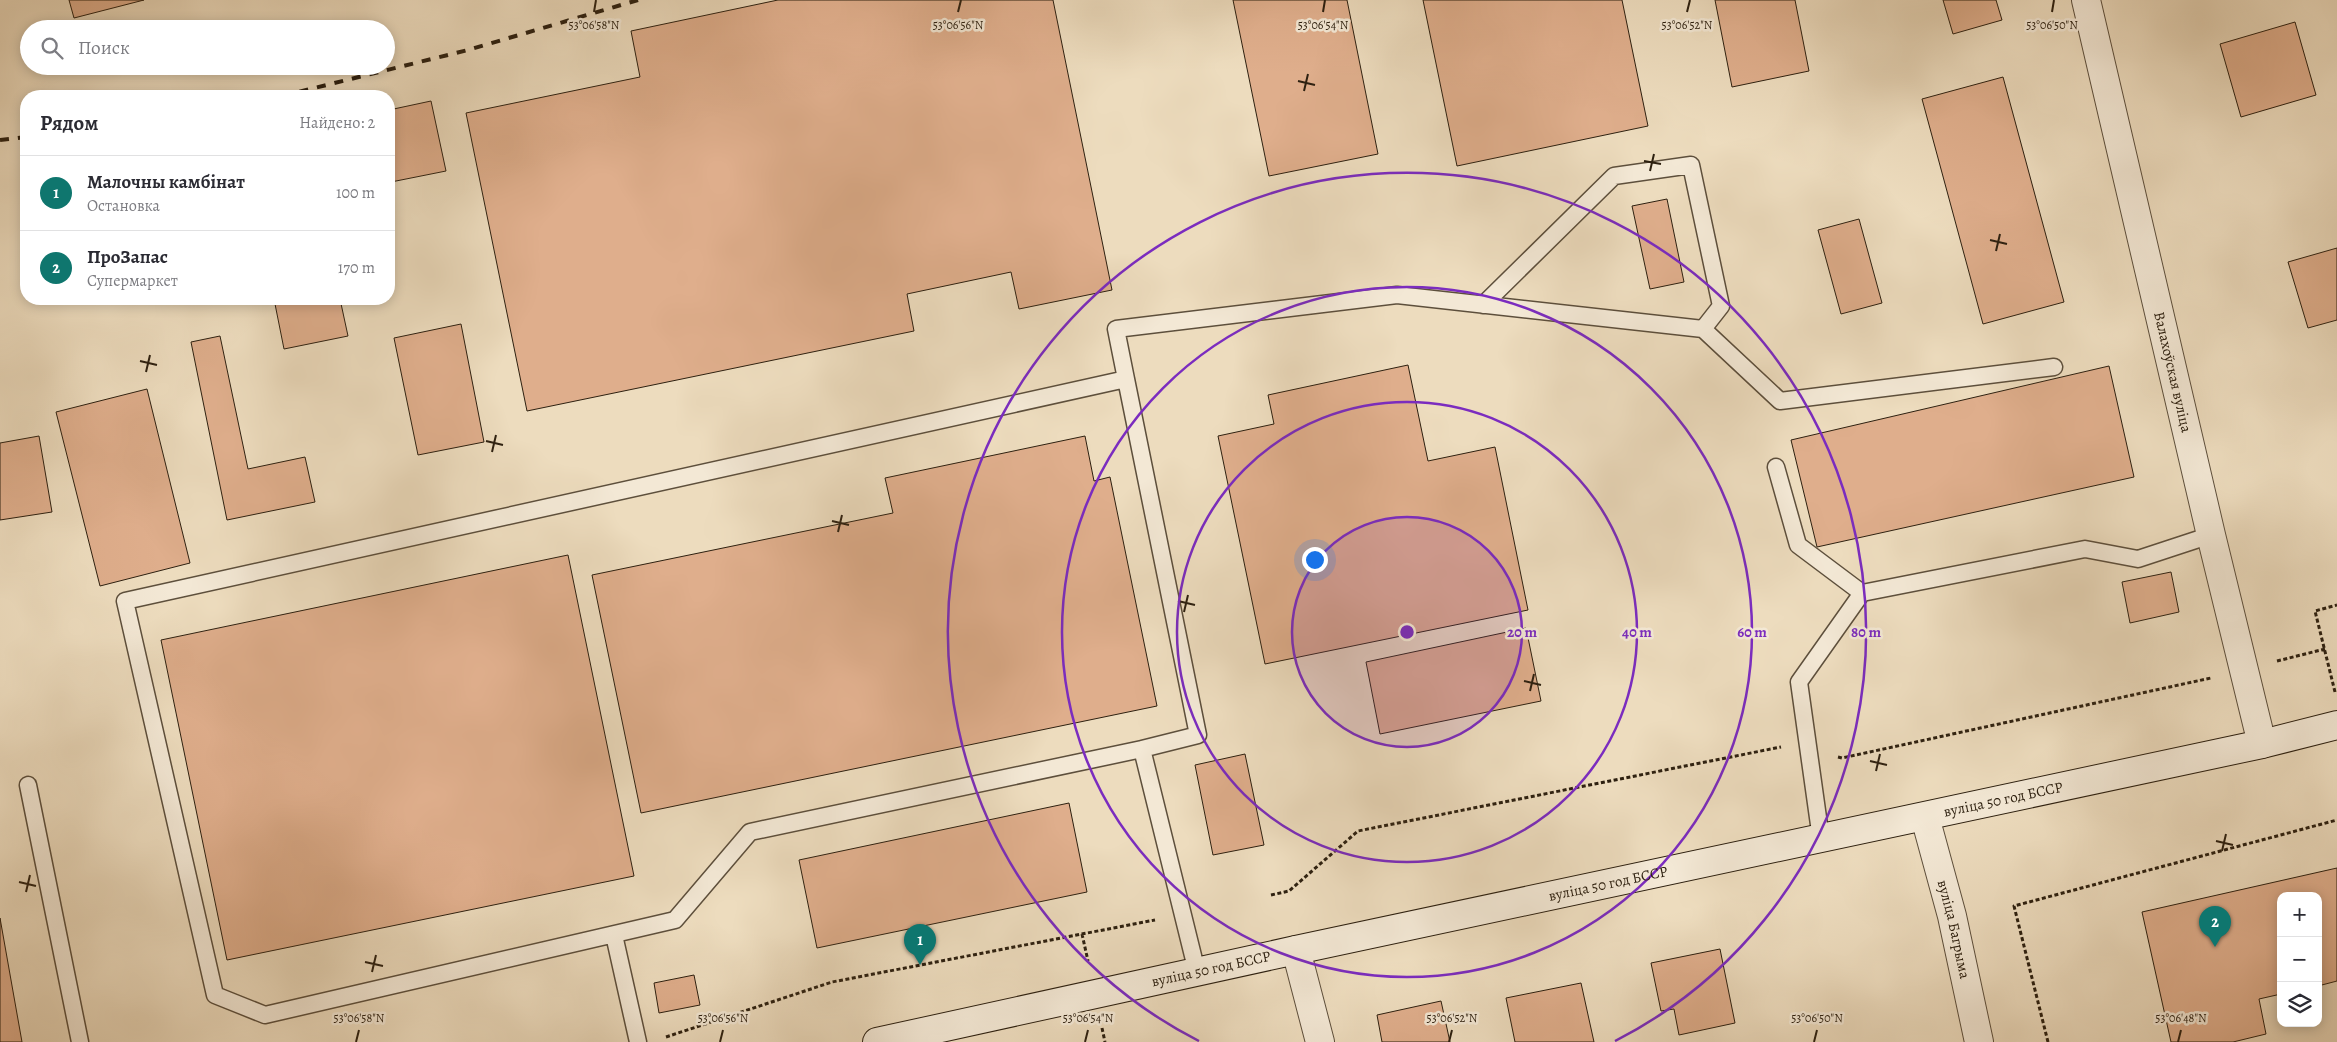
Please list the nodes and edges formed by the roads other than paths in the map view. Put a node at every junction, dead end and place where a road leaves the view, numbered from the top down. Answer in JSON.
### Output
{"nodes":[{"id":1,"x":2086,"y":0,"type":"edge"},
{"id":2,"x":1483,"y":305,"type":"junction"},
{"id":3,"x":1703,"y":329,"type":"junction"},
{"id":4,"x":2054,"y":366,"type":"dead end"},
{"id":5,"x":1126,"y":379,"type":"junction"},
{"id":6,"x":1776,"y":467,"type":"dead end"},
{"id":7,"x":2211,"y":535,"type":"junction"},
{"id":8,"x":1862,"y":594,"type":"junction"},
{"id":9,"x":2337,"y":725,"type":"edge"},
{"id":10,"x":2262,"y":744,"type":"junction"},
{"id":11,"x":1142,"y":748,"type":"junction"},
{"id":12,"x":28,"y":785,"type":"dead end"},
{"id":13,"x":1925,"y":817,"type":"junction"},
{"id":14,"x":1821,"y":839,"type":"junction"},
{"id":15,"x":614,"y":935,"type":"junction"},
{"id":16,"x":1296,"y":950,"type":"junction"},
{"id":17,"x":1197,"y":972,"type":"junction"},
{"id":18,"x":80,"y":1042,"type":"edge"},
{"id":19,"x":638,"y":1042,"type":"edge"},
{"id":20,"x":877,"y":1042,"type":"edge"},
{"id":21,"x":1320,"y":1042,"type":"edge"},
{"id":22,"x":1979,"y":1042,"type":"edge"}],
"edges":[{"from":1,"to":7,"type":"main road","name":"Валахоўская вуліца"},
{"from":2,"to":3,"type":"lane"},
{"from":2,"to":3,"type":"lane"},
{"from":2,"to":5,"type":"lane"},
{"from":3,"to":4,"type":"lane"},
{"from":5,"to":11,"type":"lane"},
{"from":5,"to":15,"type":"lane"},
{"from":6,"to":8,"type":"lane"},
{"from":7,"to":8,"type":"lane"},
{"from":7,"to":10,"type":"main road","name":"Валахоўская вуліца"},
{"from":8,"to":14,"type":"lane"},
{"from":9,"to":10,"type":"main road","name":"вуліца 50 год БССР"},
{"from":10,"to":13,"type":"main road","name":"вуліца 50 год БССР"},
{"from":11,"to":15,"type":"lane"},
{"from":11,"to":17,"type":"lane"},
{"from":12,"to":18,"type":"lane"},
{"from":13,"to":14,"type":"main road","name":"вуліца 50 год БССР"},
{"from":13,"to":22,"type":"main road","name":"вуліца Багрыма"},
{"from":14,"to":16,"type":"main road","name":"вуліца 50 год БССР"},
{"from":15,"to":19,"type":"lane"},
{"from":16,"to":17,"type":"main road","name":"вуліца 50 год БССР"},
{"from":16,"to":21,"type":"main road"},
{"from":17,"to":20,"type":"main road","name":"вуліца 50 год БССР"}]}
